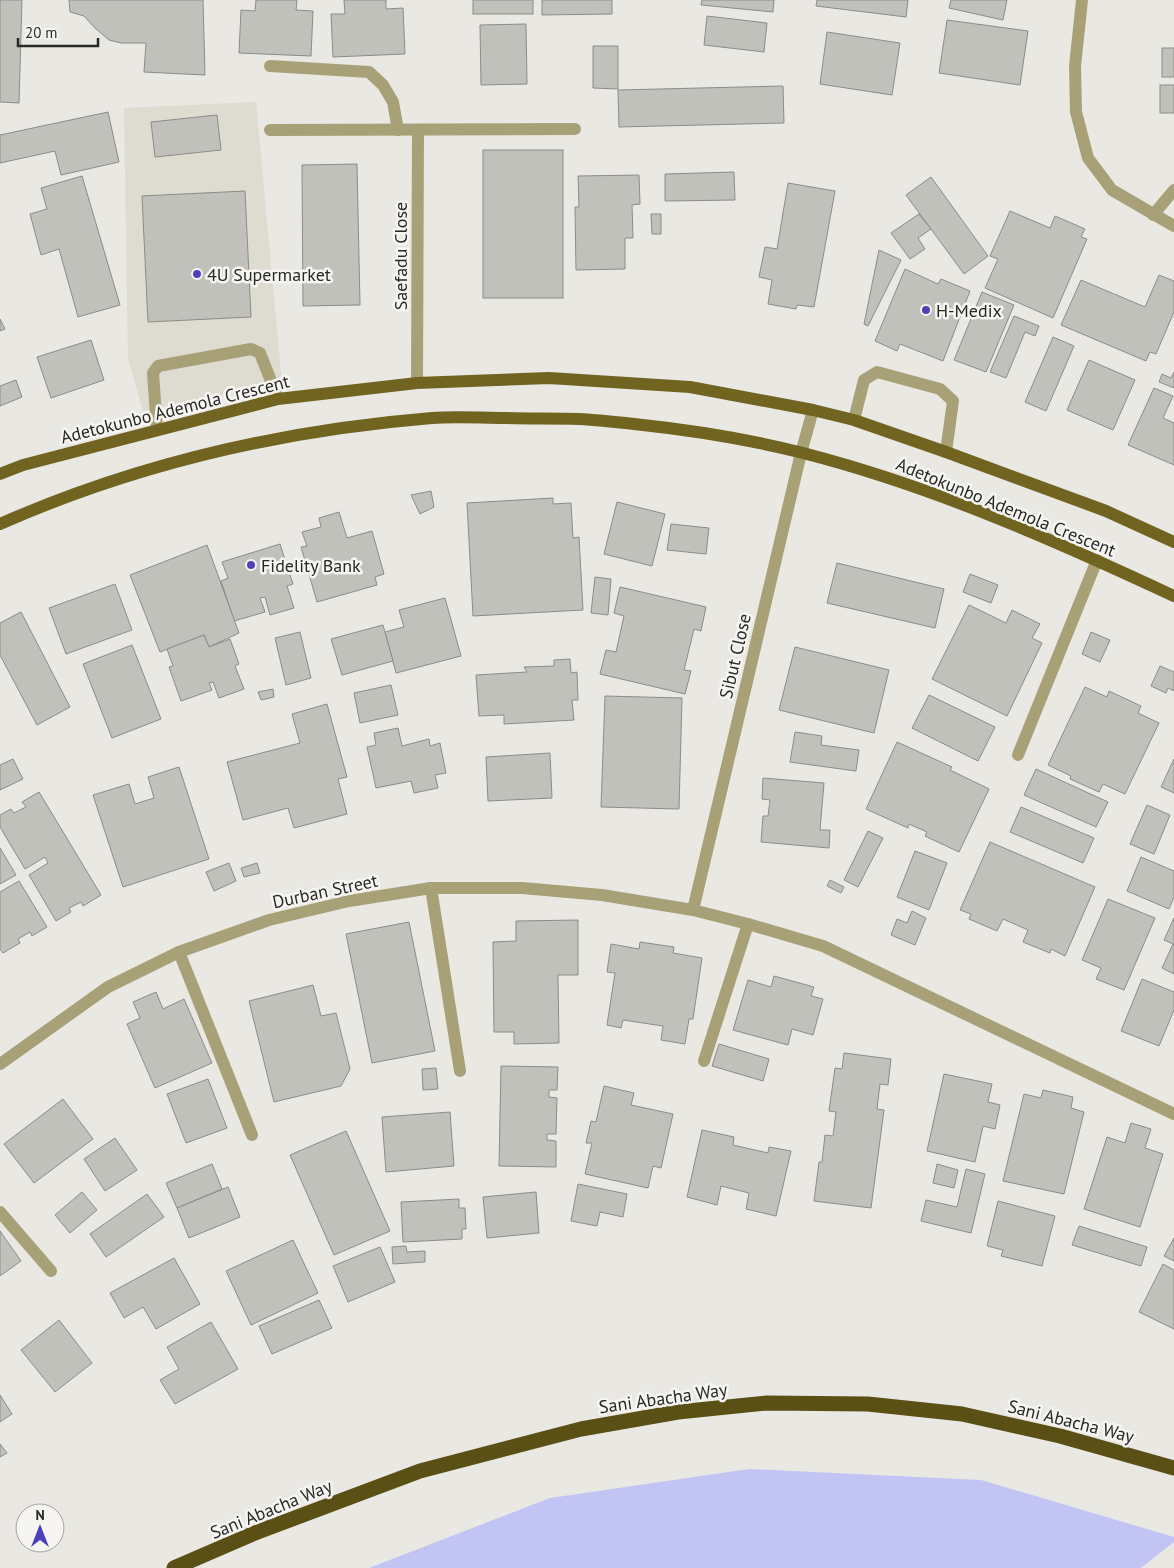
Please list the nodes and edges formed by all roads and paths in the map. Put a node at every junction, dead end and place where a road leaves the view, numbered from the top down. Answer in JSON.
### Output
{"nodes":[{"id":1,"x":1082,"y":0,"type":"edge"},
{"id":2,"x":270,"y":66,"type":"dead end"},
{"id":3,"x":575,"y":129,"type":"dead end"},
{"id":4,"x":270,"y":130,"type":"dead end"},
{"id":5,"x":398,"y":130,"type":"junction"},
{"id":6,"x":418,"y":130,"type":"junction"},
{"id":7,"x":1174,"y":190,"type":"edge"},
{"id":8,"x":1153,"y":215,"type":"junction"},
{"id":9,"x":1174,"y":226,"type":"edge"},
{"id":10,"x":417,"y":383,"type":"junction"},
{"id":11,"x":278,"y":399,"type":"junction"},
{"id":12,"x":813,"y":410,"type":"junction"},
{"id":13,"x":854,"y":420,"type":"junction"},
{"id":14,"x":156,"y":430,"type":"junction"},
{"id":15,"x":946,"y":452,"type":"junction"},
{"id":16,"x":801,"y":453,"type":"junction"},
{"id":17,"x":0,"y":474,"type":"edge"},
{"id":18,"x":0,"y":524,"type":"edge"},
{"id":19,"x":1174,"y":542,"type":"edge"},
{"id":20,"x":1097,"y":560,"type":"junction"},
{"id":21,"x":1174,"y":596,"type":"edge"},
{"id":22,"x":1018,"y":755,"type":"dead end"},
{"id":23,"x":431,"y":888,"type":"junction"},
{"id":24,"x":693,"y":910,"type":"junction"},
{"id":25,"x":748,"y":924,"type":"junction"},
{"id":26,"x":179,"y":952,"type":"junction"},
{"id":27,"x":704,"y":1061,"type":"dead end"},
{"id":28,"x":0,"y":1064,"type":"edge"},
{"id":29,"x":460,"y":1071,"type":"dead end"},
{"id":30,"x":1174,"y":1114,"type":"edge"},
{"id":31,"x":252,"y":1135,"type":"dead end"},
{"id":32,"x":0,"y":1212,"type":"edge"},
{"id":33,"x":51,"y":1271,"type":"dead end"},
{"id":34,"x":1174,"y":1468,"type":"edge"},
{"id":35,"x":174,"y":1568,"type":"edge"}],
"edges":[{"from":1,"to":8,"type":"street"},
{"from":2,"to":5,"type":"street"},
{"from":3,"to":6,"type":"street"},
{"from":4,"to":5,"type":"street"},
{"from":5,"to":6,"type":"street"},
{"from":6,"to":10,"type":"street","name":"Saefadu Close"},
{"from":7,"to":8,"type":"street"},
{"from":8,"to":9,"type":"street"},
{"from":10,"to":11,"type":"main road","name":"Adetokunbo Ademola Crescent"},
{"from":10,"to":12,"type":"main road","name":"Adetokunbo Ademola Crescent"},
{"from":11,"to":14,"type":"main road","name":"Adetokunbo Ademola Crescent"},
{"from":11,"to":14,"type":"street"},
{"from":12,"to":13,"type":"main road","name":"Adetokunbo Ademola Crescent"},
{"from":12,"to":16,"type":"street","name":"Sibut Close"},
{"from":13,"to":15,"type":"main road","name":"Adetokunbo Ademola Crescent"},
{"from":13,"to":15,"type":"street"},
{"from":14,"to":17,"type":"main road","name":"Adetokunbo Ademola Crescent"},
{"from":15,"to":19,"type":"main road","name":"Adetokunbo Ademola Crescent"},
{"from":16,"to":18,"type":"main road","name":"Adetokunbo Ademola Crescent"},
{"from":16,"to":20,"type":"main road","name":"Adetokunbo Ademola Crescent"},
{"from":16,"to":24,"type":"street","name":"Sibut Close"},
{"from":20,"to":21,"type":"main road","name":"Adetokunbo Ademola Crescent"},
{"from":20,"to":22,"type":"street"},
{"from":23,"to":24,"type":"street","name":"Durban Street"},
{"from":23,"to":26,"type":"street","name":"Durban Street"},
{"from":23,"to":29,"type":"street"},
{"from":24,"to":25,"type":"street","name":"Durban Street"},
{"from":25,"to":27,"type":"street"},
{"from":25,"to":30,"type":"street","name":"Durban Street"},
{"from":26,"to":28,"type":"street","name":"Durban Street"},
{"from":26,"to":31,"type":"street"},
{"from":32,"to":33,"type":"street"},
{"from":34,"to":35,"type":"highway","name":"Sani Abacha Way"}]}
